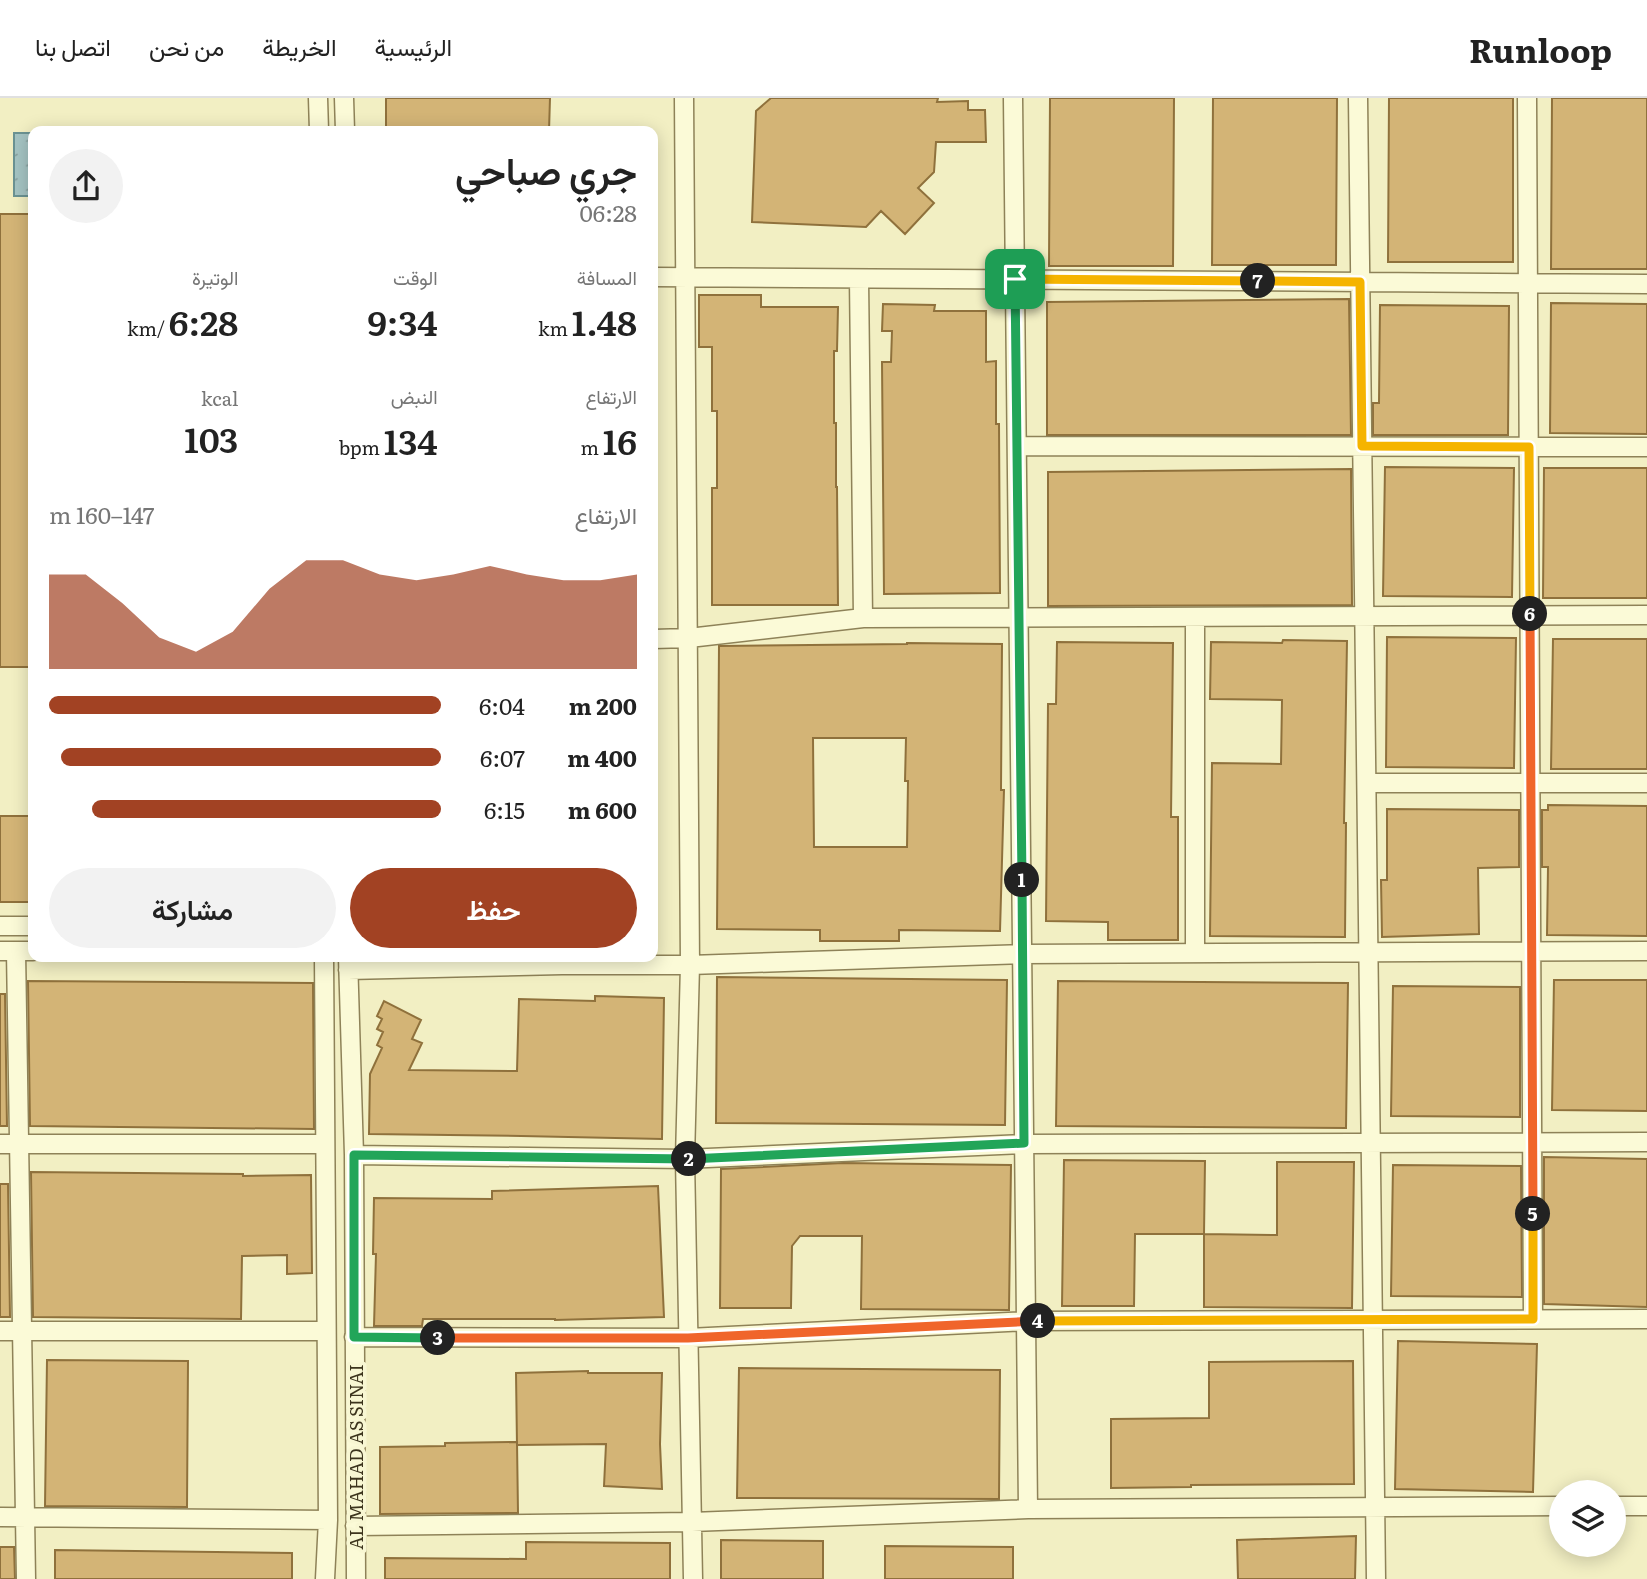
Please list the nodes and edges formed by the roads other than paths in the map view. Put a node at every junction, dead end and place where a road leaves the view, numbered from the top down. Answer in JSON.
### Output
{"nodes":[{"id":1,"x":318,"y":98,"type":"edge"},
{"id":2,"x":344,"y":98,"type":"edge"},
{"id":3,"x":684,"y":98,"type":"edge"},
{"id":4,"x":1013,"y":98,"type":"edge"},
{"id":5,"x":1358,"y":98,"type":"edge"},
{"id":6,"x":1527,"y":98,"type":"edge"},
{"id":7,"x":319,"y":126,"type":"edge"},
{"id":8,"x":345,"y":126,"type":"edge"},
{"id":9,"x":658,"y":277,"type":"edge"},
{"id":10,"x":685,"y":277,"type":"junction"},
{"id":11,"x":859,"y":279,"type":"junction"},
{"id":12,"x":1015,"y":279,"type":"junction"},
{"id":13,"x":1360,"y":282,"type":"junction"},
{"id":14,"x":1528,"y":283,"type":"junction"},
{"id":15,"x":1647,"y":284,"type":"edge"},
{"id":16,"x":1017,"y":446,"type":"junction"},
{"id":17,"x":1362,"y":446,"type":"junction"},
{"id":18,"x":1529,"y":447,"type":"junction"},
{"id":19,"x":1647,"y":447,"type":"edge"},
{"id":20,"x":1647,"y":615,"type":"edge"},
{"id":21,"x":1364,"y":616,"type":"junction"},
{"id":22,"x":1530,"y":616,"type":"junction"},
{"id":23,"x":1195,"y":617,"type":"junction"},
{"id":24,"x":863,"y":618,"type":"junction"},
{"id":25,"x":1019,"y":618,"type":"junction"},
{"id":26,"x":689,"y":638,"type":"junction"},
{"id":27,"x":658,"y":639,"type":"edge"},
{"id":28,"x":1367,"y":783,"type":"junction"},
{"id":29,"x":1531,"y":783,"type":"junction"},
{"id":30,"x":1647,"y":783,"type":"edge"},
{"id":31,"x":0,"y":926,"type":"edge"},
{"id":32,"x":28,"y":926,"type":"edge"},
{"id":33,"x":16,"y":951,"type":"edge"},
{"id":34,"x":1531,"y":951,"type":"junction"},
{"id":35,"x":1647,"y":951,"type":"edge"},
{"id":36,"x":1369,"y":952,"type":"junction"},
{"id":37,"x":1195,"y":953,"type":"junction"},
{"id":38,"x":1023,"y":954,"type":"junction"},
{"id":39,"x":324,"y":962,"type":"edge"},
{"id":40,"x":491,"y":962,"type":"edge"},
{"id":41,"x":594,"y":962,"type":"edge"},
{"id":42,"x":348,"y":964,"type":"edge"},
{"id":43,"x":690,"y":965,"type":"junction"},
{"id":44,"x":1532,"y":1142,"type":"junction"},
{"id":45,"x":1647,"y":1142,"type":"edge"},
{"id":46,"x":1024,"y":1143,"type":"junction"},
{"id":47,"x":1371,"y":1143,"type":"junction"},
{"id":48,"x":0,"y":1144,"type":"edge"},
{"id":49,"x":19,"y":1144,"type":"junction"},
{"id":50,"x":325,"y":1144,"type":"junction"},
{"id":51,"x":354,"y":1155,"type":"junction"},
{"id":52,"x":685,"y":1159,"type":"junction"},
{"id":53,"x":1533,"y":1319,"type":"junction"},
{"id":54,"x":1647,"y":1319,"type":"edge"},
{"id":55,"x":1373,"y":1320,"type":"junction"},
{"id":56,"x":1026,"y":1321,"type":"junction"},
{"id":57,"x":0,"y":1331,"type":"edge"},
{"id":58,"x":22,"y":1331,"type":"junction"},
{"id":59,"x":326,"y":1331,"type":"junction"},
{"id":60,"x":354,"y":1337,"type":"junction"},
{"id":61,"x":688,"y":1338,"type":"junction"},
{"id":62,"x":1549,"y":1506,"type":"edge"},
{"id":63,"x":1626,"y":1506,"type":"edge"},
{"id":64,"x":1647,"y":1506,"type":"edge"},
{"id":65,"x":1376,"y":1507,"type":"junction"},
{"id":66,"x":1028,"y":1509,"type":"junction"},
{"id":67,"x":0,"y":1517,"type":"edge"},
{"id":68,"x":25,"y":1517,"type":"junction"},
{"id":69,"x":328,"y":1520,"type":"junction"},
{"id":70,"x":692,"y":1522,"type":"junction"},
{"id":71,"x":355,"y":1526,"type":"junction"},
{"id":72,"x":26,"y":1579,"type":"edge"},
{"id":73,"x":325,"y":1579,"type":"edge"},
{"id":74,"x":356,"y":1579,"type":"edge"},
{"id":75,"x":693,"y":1579,"type":"edge"},
{"id":76,"x":1376,"y":1579,"type":"edge"}],
"edges":[{"from":1,"to":7,"type":"street"},
{"from":2,"to":8,"type":"street"},
{"from":3,"to":10,"type":"street"},
{"from":4,"to":12,"type":"street"},
{"from":5,"to":13,"type":"street"},
{"from":6,"to":14,"type":"street"},
{"from":9,"to":10,"type":"street"},
{"from":10,"to":11,"type":"street"},
{"from":10,"to":26,"type":"street"},
{"from":11,"to":12,"type":"street"},
{"from":11,"to":24,"type":"street"},
{"from":12,"to":13,"type":"street"},
{"from":12,"to":16,"type":"street"},
{"from":13,"to":14,"type":"street"},
{"from":13,"to":17,"type":"street"},
{"from":14,"to":15,"type":"street"},
{"from":14,"to":18,"type":"street"},
{"from":16,"to":17,"type":"street"},
{"from":16,"to":25,"type":"street"},
{"from":17,"to":18,"type":"street"},
{"from":17,"to":21,"type":"street"},
{"from":18,"to":19,"type":"street"},
{"from":18,"to":22,"type":"street"},
{"from":20,"to":22,"type":"street"},
{"from":21,"to":22,"type":"street"},
{"from":21,"to":23,"type":"street"},
{"from":21,"to":28,"type":"street"},
{"from":22,"to":29,"type":"street"},
{"from":23,"to":25,"type":"street"},
{"from":23,"to":37,"type":"street"},
{"from":24,"to":25,"type":"street"},
{"from":24,"to":26,"type":"street"},
{"from":25,"to":38,"type":"street"},
{"from":26,"to":27,"type":"street"},
{"from":26,"to":43,"type":"street"},
{"from":28,"to":29,"type":"street"},
{"from":28,"to":36,"type":"street"},
{"from":29,"to":30,"type":"street"},
{"from":29,"to":34,"type":"street"},
{"from":31,"to":32,"type":"street"},
{"from":33,"to":49,"type":"street"},
{"from":34,"to":35,"type":"street"},
{"from":34,"to":36,"type":"street"},
{"from":34,"to":44,"type":"street"},
{"from":36,"to":37,"type":"street"},
{"from":36,"to":47,"type":"street"},
{"from":37,"to":38,"type":"street"},
{"from":38,"to":43,"type":"street"},
{"from":38,"to":46,"type":"street"},
{"from":39,"to":50,"type":"street","name":"AL MAHAD AS SINAI"},
{"from":40,"to":42,"type":"street"},
{"from":41,"to":43,"type":"street"},
{"from":42,"to":51,"type":"street","name":"AL MAHAD AS SINAI"},
{"from":43,"to":52,"type":"street"},
{"from":44,"to":45,"type":"street"},
{"from":44,"to":47,"type":"street"},
{"from":44,"to":53,"type":"street"},
{"from":46,"to":47,"type":"street"},
{"from":46,"to":52,"type":"street"},
{"from":46,"to":56,"type":"street"},
{"from":47,"to":55,"type":"street"},
{"from":48,"to":49,"type":"street"},
{"from":49,"to":50,"type":"street"},
{"from":49,"to":58,"type":"street"},
{"from":50,"to":59,"type":"street","name":"AL MAHAD AS SINAI"},
{"from":51,"to":52,"type":"street"},
{"from":51,"to":60,"type":"street","name":"AL MAHAD AS SINAI"},
{"from":52,"to":61,"type":"street"},
{"from":53,"to":54,"type":"street"},
{"from":53,"to":55,"type":"street"},
{"from":55,"to":56,"type":"street"},
{"from":55,"to":65,"type":"street"},
{"from":56,"to":61,"type":"street"},
{"from":56,"to":66,"type":"street"},
{"from":57,"to":58,"type":"street"},
{"from":58,"to":59,"type":"street"},
{"from":58,"to":68,"type":"street"},
{"from":59,"to":69,"type":"street","name":"AL MAHAD AS SINAI"},
{"from":60,"to":61,"type":"street"},
{"from":60,"to":71,"type":"street","name":"AL MAHAD AS SINAI"},
{"from":61,"to":70,"type":"street"},
{"from":62,"to":65,"type":"street"},
{"from":63,"to":64,"type":"street"},
{"from":65,"to":66,"type":"street"},
{"from":65,"to":76,"type":"street"},
{"from":66,"to":70,"type":"street"},
{"from":67,"to":68,"type":"street"},
{"from":68,"to":69,"type":"street"},
{"from":68,"to":72,"type":"street"},
{"from":69,"to":73,"type":"street","name":"AL MAHAD AS SINAI"},
{"from":70,"to":71,"type":"street"},
{"from":70,"to":75,"type":"street"},
{"from":71,"to":74,"type":"street","name":"AL MAHAD AS SINAI"}]}
